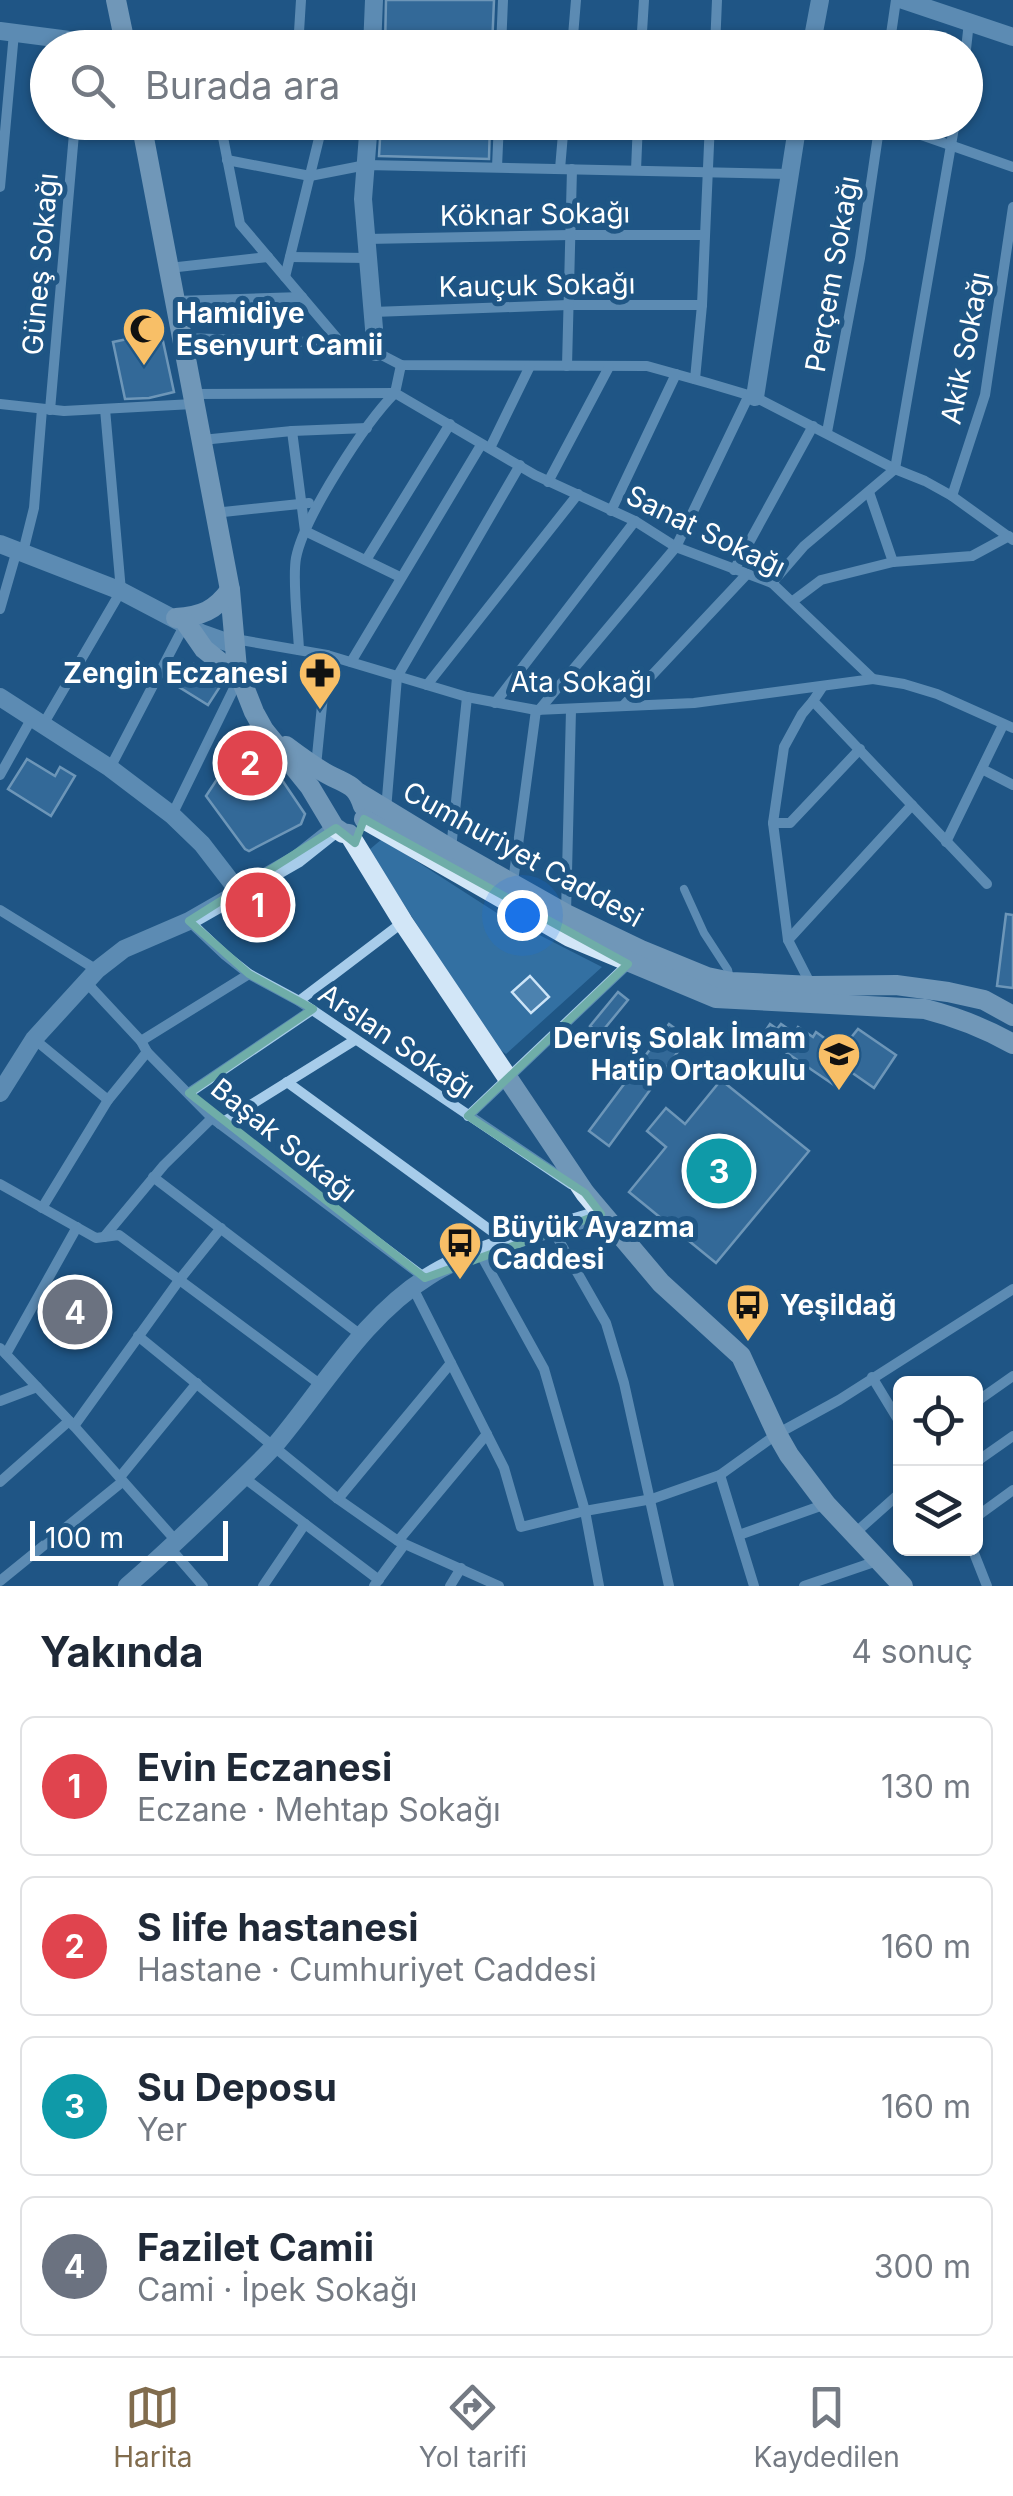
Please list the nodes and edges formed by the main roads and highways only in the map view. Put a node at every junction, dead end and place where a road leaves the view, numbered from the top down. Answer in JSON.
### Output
{"nodes":[{"id":1,"x":116,"y":0,"type":"edge"},
{"id":2,"x":124,"y":30,"type":"edge"},
{"id":3,"x":144,"y":140,"type":"edge"},
{"id":4,"x":230,"y":590,"type":"junction"},
{"id":5,"x":239,"y":677,"type":"junction"},
{"id":6,"x":264,"y":730,"type":"junction"},
{"id":7,"x":335,"y":778,"type":"junction"},
{"id":8,"x":359,"y":794,"type":"junction"},
{"id":9,"x":319,"y":800,"type":"junction"},
{"id":10,"x":350,"y":827,"type":"junction"},
{"id":11,"x":1013,"y":1016,"type":"edge"},
{"id":12,"x":1013,"y":1044,"type":"edge"},
{"id":13,"x":903,"y":1586,"type":"edge"}],
"edges":[{"from":1,"to":2,"type":"main road"},
{"from":3,"to":4,"type":"main road"},
{"from":4,"to":5,"type":"main road"},
{"from":4,"to":5,"type":"main road"},
{"from":5,"to":6,"type":"main road"},
{"from":6,"to":7,"type":"main road"},
{"from":6,"to":9,"type":"main road"},
{"from":7,"to":8,"type":"main road"},
{"from":7,"to":9,"type":"main road"},
{"from":8,"to":10,"type":"main road"},
{"from":8,"to":11,"type":"main road","name":"Cumhuriyet Caddesi"},
{"from":9,"to":10,"type":"main road"},
{"from":10,"to":12,"type":"main road","name":"Cumhuriyet Caddesi"},
{"from":10,"to":13,"type":"main road"}]}
